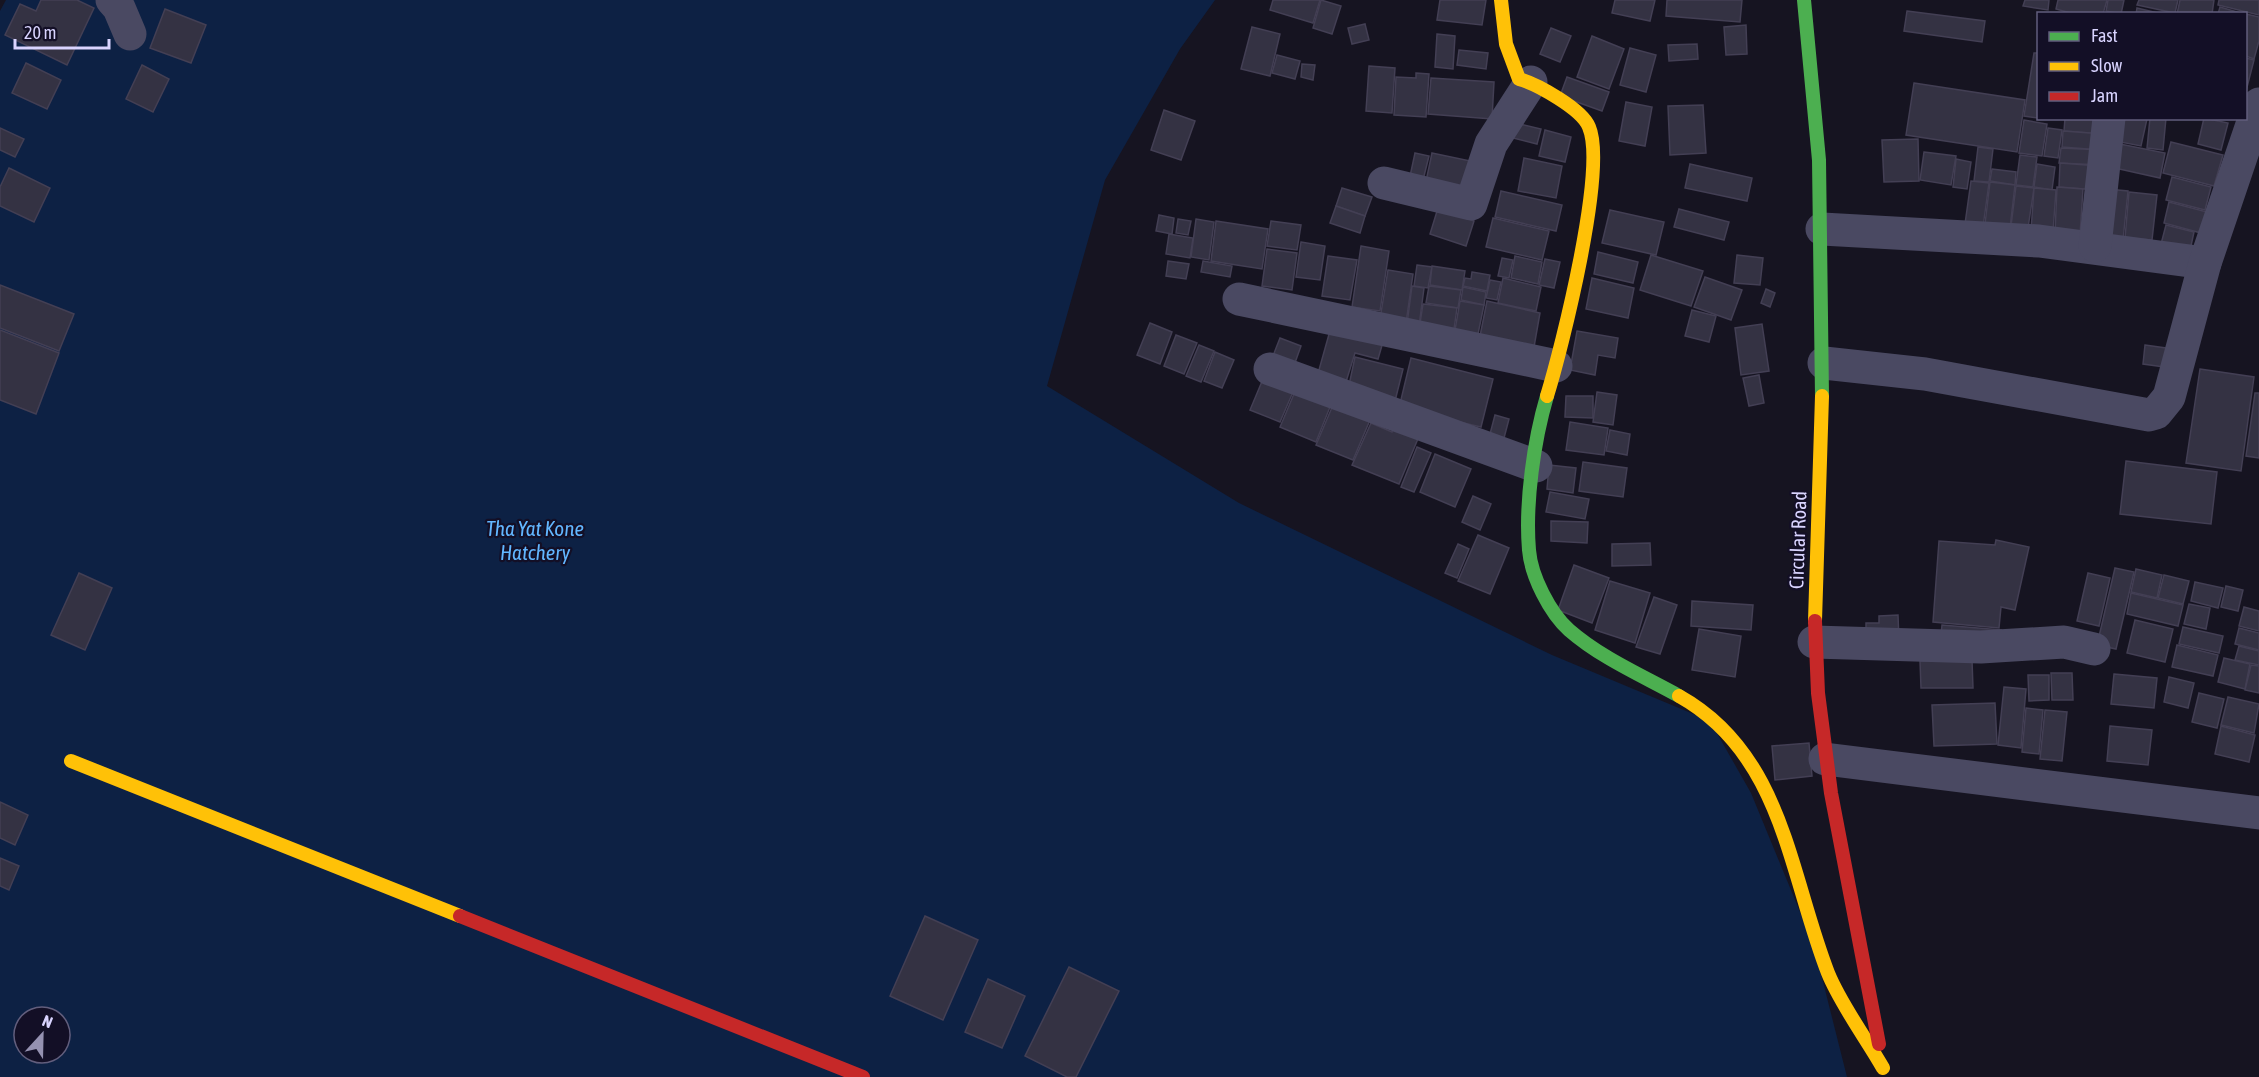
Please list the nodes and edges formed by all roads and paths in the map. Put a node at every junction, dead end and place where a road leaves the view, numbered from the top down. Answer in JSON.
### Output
{"nodes":[{"id":1,"x":112,"y":0,"type":"edge"},
{"id":2,"x":1501,"y":0,"type":"edge"},
{"id":3,"x":1804,"y":0,"type":"edge"},
{"id":4,"x":130,"y":34,"type":"dead end"},
{"id":5,"x":1531,"y":82,"type":"junction"},
{"id":6,"x":2259,"y":104,"type":"edge"},
{"id":7,"x":2109,"y":120,"type":"edge"},
{"id":8,"x":1384,"y":183,"type":"dead end"},
{"id":9,"x":1822,"y":229,"type":"junction"},
{"id":10,"x":2095,"y":246,"type":"junction"},
{"id":11,"x":2205,"y":263,"type":"junction"},
{"id":12,"x":1239,"y":299,"type":"dead end"},
{"id":13,"x":1824,"y":363,"type":"junction"},
{"id":14,"x":1556,"y":366,"type":"junction"},
{"id":15,"x":1270,"y":369,"type":"dead end"},
{"id":16,"x":1536,"y":466,"type":"junction"},
{"id":17,"x":1814,"y":642,"type":"junction"},
{"id":18,"x":2094,"y":649,"type":"dead end"},
{"id":19,"x":1825,"y":759,"type":"junction"},
{"id":20,"x":71,"y":761,"type":"dead end"},
{"id":21,"x":2259,"y":813,"type":"edge"},
{"id":22,"x":1885,"y":1073,"type":"edge"},
{"id":23,"x":862,"y":1077,"type":"edge"}],
"edges":[{"from":1,"to":4,"type":"street"},
{"from":2,"to":5,"type":"street"},
{"from":3,"to":9,"type":"street","name":"Circular Road"},
{"from":5,"to":8,"type":"street"},
{"from":5,"to":14,"type":"street"},
{"from":6,"to":11,"type":"street"},
{"from":7,"to":10,"type":"street"},
{"from":9,"to":10,"type":"street"},
{"from":9,"to":13,"type":"street","name":"Circular Road"},
{"from":10,"to":11,"type":"street"},
{"from":11,"to":13,"type":"street"},
{"from":12,"to":14,"type":"street"},
{"from":13,"to":17,"type":"street","name":"Circular Road"},
{"from":14,"to":16,"type":"street"},
{"from":15,"to":16,"type":"street"},
{"from":16,"to":22,"type":"street"},
{"from":17,"to":18,"type":"street"},
{"from":17,"to":19,"type":"street","name":"Circular Road"},
{"from":19,"to":21,"type":"street"},
{"from":19,"to":22,"type":"street","name":"Circular Road"},
{"from":20,"to":23,"type":"street"}]}
